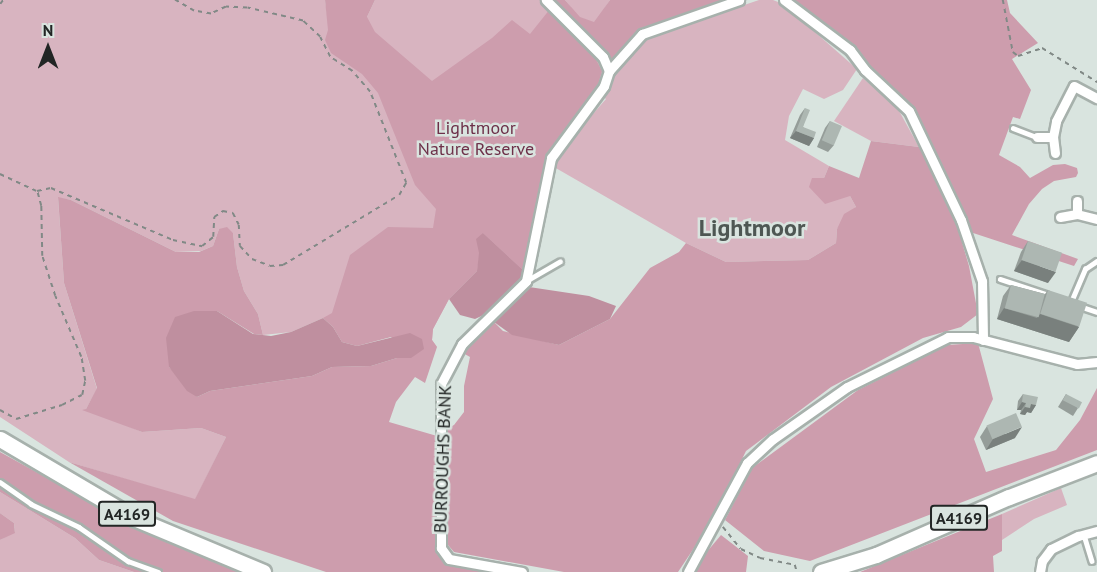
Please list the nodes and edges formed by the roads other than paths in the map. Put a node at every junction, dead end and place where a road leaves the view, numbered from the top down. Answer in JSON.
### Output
{"nodes":[{"id":1,"x":546,"y":0,"type":"edge"},
{"id":2,"x":739,"y":0,"type":"edge"},
{"id":3,"x":784,"y":0,"type":"edge"},
{"id":4,"x":609,"y":72,"type":"junction"},
{"id":5,"x":1097,"y":98,"type":"edge"},
{"id":6,"x":1013,"y":128,"type":"dead end"},
{"id":7,"x":1037,"y":137,"type":"joint"},
{"id":8,"x":1053,"y":137,"type":"junction"},
{"id":9,"x":1055,"y":153,"type":"dead end"},
{"id":10,"x":1077,"y":201,"type":"dead end"},
{"id":11,"x":1077,"y":214,"type":"junction"},
{"id":12,"x":1060,"y":217,"type":"dead end"},
{"id":13,"x":1097,"y":219,"type":"edge"},
{"id":14,"x":560,"y":261,"type":"dead end"},
{"id":15,"x":1097,"y":261,"type":"edge"},
{"id":16,"x":1000,"y":279,"type":"dead end"},
{"id":17,"x":526,"y":281,"type":"junction"},
{"id":18,"x":1051,"y":296,"type":"edge"},
{"id":19,"x":1061,"y":299,"type":"edge"},
{"id":20,"x":1071,"y":303,"type":"junction"},
{"id":21,"x":1097,"y":312,"type":"edge"},
{"id":22,"x":983,"y":340,"type":"junction"},
{"id":23,"x":1097,"y":362,"type":"edge"},
{"id":24,"x":0,"y":439,"type":"edge"},
{"id":25,"x":1097,"y":463,"type":"edge"},
{"id":26,"x":0,"y":482,"type":"edge"},
{"id":27,"x":1097,"y":531,"type":"edge"},
{"id":28,"x":1084,"y":534,"type":"junction"},
{"id":29,"x":1092,"y":561,"type":"dead end"},
{"id":30,"x":158,"y":572,"type":"edge"},
{"id":31,"x":263,"y":572,"type":"edge"},
{"id":32,"x":522,"y":572,"type":"edge"},
{"id":33,"x":688,"y":572,"type":"edge"},
{"id":34,"x":821,"y":572,"type":"edge"},
{"id":35,"x":1040,"y":572,"type":"edge"}],
"edges":[{"from":1,"to":4,"type":"street"},
{"from":2,"to":4,"type":"street"},
{"from":3,"to":22,"type":"street"},
{"from":4,"to":17,"type":"street"},
{"from":5,"to":8,"type":"street"},
{"from":6,"to":7,"type":"lane"},
{"from":7,"to":8,"type":"street"},
{"from":8,"to":9,"type":"street"},
{"from":10,"to":11,"type":"street"},
{"from":11,"to":12,"type":"street"},
{"from":11,"to":13,"type":"street"},
{"from":14,"to":17,"type":"lane"},
{"from":15,"to":20,"type":"lane"},
{"from":16,"to":18,"type":"lane"},
{"from":17,"to":32,"type":"street","name":"BURROUGHS BANK"},
{"from":19,"to":20,"type":"lane"},
{"from":20,"to":21,"type":"lane"},
{"from":22,"to":23,"type":"street"},
{"from":22,"to":33,"type":"street"},
{"from":24,"to":31,"type":"main road","number":"A4169"},
{"from":25,"to":34,"type":"main road","number":"A4169"},
{"from":26,"to":30,"type":"lane"},
{"from":27,"to":28,"type":"street"},
{"from":28,"to":29,"type":"lane"},
{"from":28,"to":35,"type":"street"}]}
